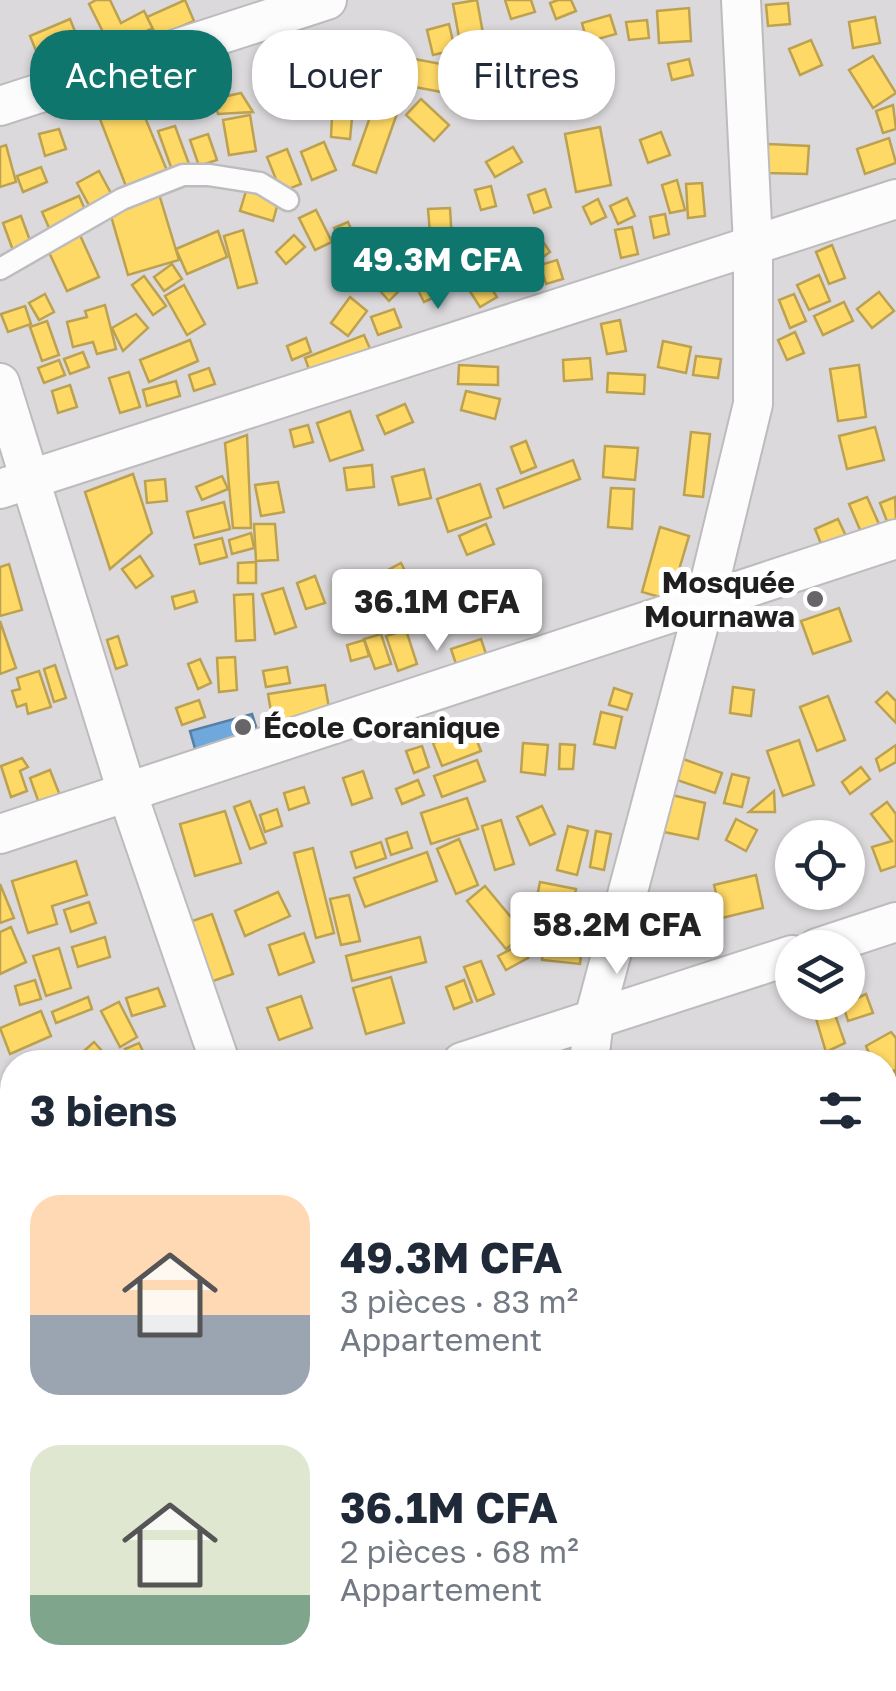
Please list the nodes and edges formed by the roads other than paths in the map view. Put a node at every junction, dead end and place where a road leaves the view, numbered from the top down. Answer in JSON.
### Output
{"nodes":[{"id":1,"x":327,"y":0,"type":"edge"},
{"id":2,"x":742,"y":0,"type":"edge"},
{"id":3,"x":0,"y":106,"type":"edge"},
{"id":4,"x":288,"y":200,"type":"dead end"},
{"id":5,"x":896,"y":200,"type":"edge"},
{"id":6,"x":753,"y":246,"type":"junction"},
{"id":7,"x":0,"y":269,"type":"edge"},
{"id":8,"x":0,"y":383,"type":"edge"},
{"id":9,"x":15,"y":484,"type":"edge"},
{"id":10,"x":896,"y":539,"type":"edge"},
{"id":11,"x":705,"y":602,"type":"junction"},
{"id":12,"x":126,"y":792,"type":"junction"},
{"id":13,"x":0,"y":834,"type":"edge"},
{"id":14,"x":896,"y":922,"type":"edge"},
{"id":15,"x":865,"y":932,"type":"edge"},
{"id":16,"x":775,"y":961,"type":"edge"},
{"id":17,"x":594,"y":1020,"type":"junction"},
{"id":18,"x":216,"y":1050,"type":"edge"},
{"id":19,"x":500,"y":1050,"type":"edge"},
{"id":20,"x":590,"y":1050,"type":"edge"}],
"edges":[{"from":1,"to":3,"type":"street"},
{"from":2,"to":6,"type":"street"},
{"from":4,"to":7,"type":"lane"},
{"from":5,"to":6,"type":"street"},
{"from":6,"to":9,"type":"street"},
{"from":6,"to":11,"type":"street"},
{"from":8,"to":9,"type":"street"},
{"from":9,"to":12,"type":"street"},
{"from":10,"to":11,"type":"street"},
{"from":11,"to":12,"type":"street"},
{"from":11,"to":17,"type":"street"},
{"from":12,"to":13,"type":"street"},
{"from":12,"to":18,"type":"street"},
{"from":14,"to":15,"type":"street"},
{"from":16,"to":17,"type":"street"},
{"from":17,"to":19,"type":"street"},
{"from":17,"to":20,"type":"street"}]}
